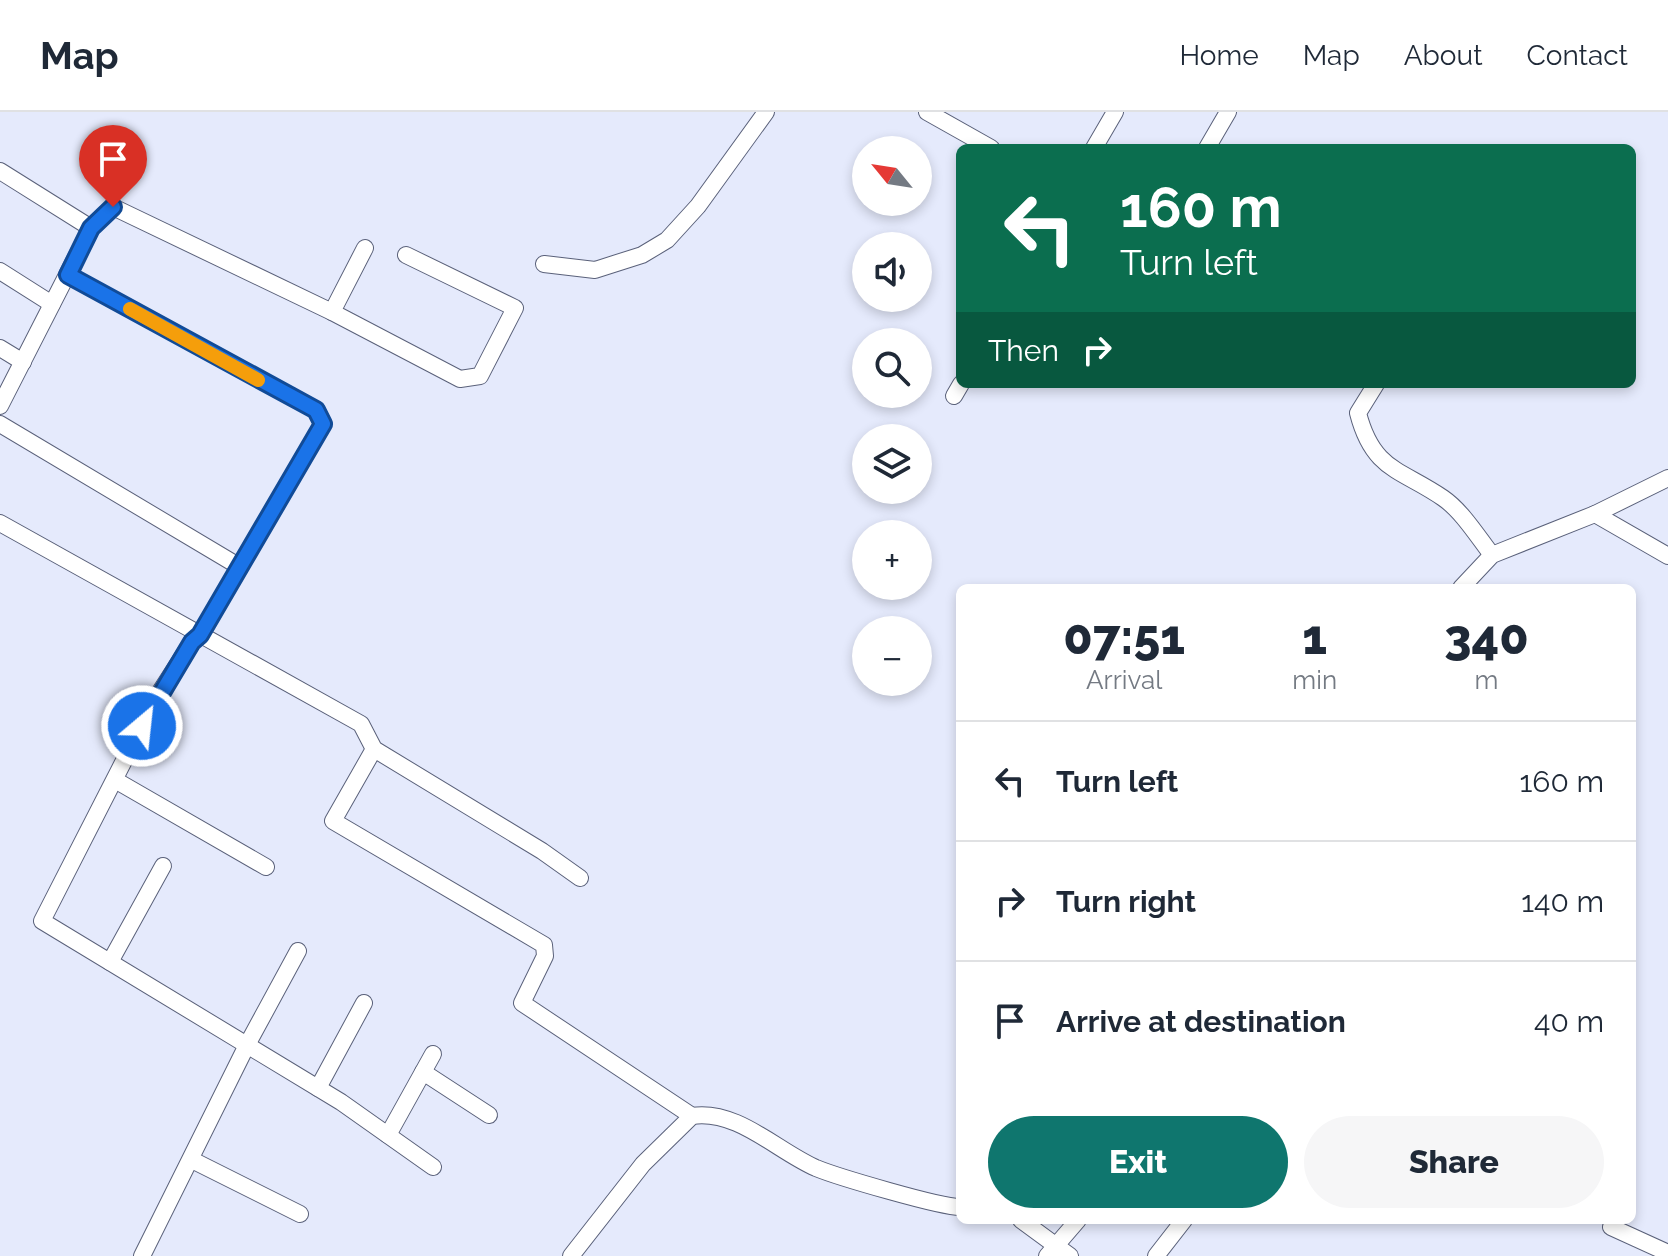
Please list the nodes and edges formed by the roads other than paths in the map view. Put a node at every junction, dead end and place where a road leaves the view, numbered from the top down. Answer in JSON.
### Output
{"nodes":[{"id":1,"x":766,"y":112,"type":"edge"},
{"id":2,"x":927,"y":112,"type":"edge"},
{"id":3,"x":1115,"y":112,"type":"edge"},
{"id":4,"x":1228,"y":112,"type":"edge"},
{"id":5,"x":984,"y":144,"type":"edge"},
{"id":6,"x":1096,"y":144,"type":"edge"},
{"id":7,"x":1209,"y":144,"type":"edge"},
{"id":8,"x":0,"y":171,"type":"edge"},
{"id":9,"x":91,"y":228,"type":"junction"},
{"id":10,"x":365,"y":248,"type":"dead end"},
{"id":11,"x":406,"y":255,"type":"dead end"},
{"id":12,"x":544,"y":264,"type":"dead end"},
{"id":13,"x":0,"y":271,"type":"edge"},
{"id":14,"x":68,"y":275,"type":"junction"},
{"id":15,"x":52,"y":304,"type":"junction"},
{"id":16,"x":332,"y":312,"type":"junction"},
{"id":17,"x":0,"y":348,"type":"edge"},
{"id":18,"x":23,"y":362,"type":"junction"},
{"id":19,"x":1374,"y":388,"type":"edge"},
{"id":20,"x":0,"y":406,"type":"edge"},
{"id":21,"x":0,"y":424,"type":"edge"},
{"id":22,"x":1668,"y":478,"type":"edge"},
{"id":23,"x":1595,"y":514,"type":"junction"},
{"id":24,"x":0,"y":523,"type":"edge"},
{"id":25,"x":1492,"y":555,"type":"junction"},
{"id":26,"x":1668,"y":556,"type":"edge"},
{"id":27,"x":240,"y":567,"type":"junction"},
{"id":28,"x":1465,"y":584,"type":"edge"},
{"id":29,"x":200,"y":635,"type":"junction"},
{"id":30,"x":374,"y":749,"type":"junction"},
{"id":31,"x":115,"y":780,"type":"junction"},
{"id":32,"x":163,"y":866,"type":"dead end"},
{"id":33,"x":266,"y":867,"type":"dead end"},
{"id":34,"x":580,"y":878,"type":"dead end"},
{"id":35,"x":298,"y":951,"type":"dead end"},
{"id":36,"x":110,"y":962,"type":"junction"},
{"id":37,"x":364,"y":1003,"type":"dead end"},
{"id":38,"x":247,"y":1045,"type":"junction"},
{"id":39,"x":433,"y":1054,"type":"dead end"},
{"id":40,"x":423,"y":1072,"type":"junction"},
{"id":41,"x":318,"y":1088,"type":"junction"},
{"id":42,"x":489,"y":1115,"type":"dead end"},
{"id":43,"x":692,"y":1116,"type":"junction"},
{"id":44,"x":388,"y":1135,"type":"junction"},
{"id":45,"x":192,"y":1160,"type":"junction"},
{"id":46,"x":433,"y":1167,"type":"dead end"},
{"id":47,"x":956,"y":1206,"type":"edge"},
{"id":48,"x":300,"y":1214,"type":"dead end"},
{"id":49,"x":1025,"y":1224,"type":"edge"},
{"id":50,"x":1075,"y":1224,"type":"edge"},
{"id":51,"x":1181,"y":1224,"type":"edge"},
{"id":52,"x":1611,"y":1227,"type":"dead end"},
{"id":53,"x":1057,"y":1253,"type":"edge"},
{"id":54,"x":1668,"y":1253,"type":"edge"},
{"id":55,"x":142,"y":1256,"type":"edge"},
{"id":56,"x":571,"y":1256,"type":"edge"},
{"id":57,"x":1156,"y":1256,"type":"edge"}],
"edges":[{"from":1,"to":12,"type":"street"},
{"from":2,"to":5,"type":"street"},
{"from":3,"to":6,"type":"street"},
{"from":4,"to":7,"type":"street"},
{"from":8,"to":9,"type":"street"},
{"from":9,"to":14,"type":"street"},
{"from":9,"to":16,"type":"street"},
{"from":10,"to":16,"type":"street"},
{"from":11,"to":16,"type":"street"},
{"from":13,"to":15,"type":"street"},
{"from":14,"to":15,"type":"street"},
{"from":14,"to":27,"type":"street"},
{"from":15,"to":18,"type":"street"},
{"from":17,"to":18,"type":"street"},
{"from":18,"to":20,"type":"street"},
{"from":19,"to":25,"type":"street"},
{"from":21,"to":27,"type":"street"},
{"from":22,"to":23,"type":"street"},
{"from":23,"to":25,"type":"street"},
{"from":23,"to":26,"type":"street"},
{"from":24,"to":29,"type":"street"},
{"from":25,"to":28,"type":"street"},
{"from":27,"to":29,"type":"street"},
{"from":29,"to":30,"type":"street"},
{"from":29,"to":31,"type":"street"},
{"from":30,"to":34,"type":"street"},
{"from":30,"to":43,"type":"street"},
{"from":31,"to":33,"type":"street"},
{"from":31,"to":36,"type":"street"},
{"from":32,"to":36,"type":"street"},
{"from":35,"to":38,"type":"street"},
{"from":36,"to":38,"type":"street"},
{"from":37,"to":41,"type":"street"},
{"from":38,"to":41,"type":"street"},
{"from":38,"to":45,"type":"street"},
{"from":39,"to":40,"type":"street"},
{"from":40,"to":42,"type":"street"},
{"from":40,"to":44,"type":"street"},
{"from":41,"to":44,"type":"street"},
{"from":43,"to":47,"type":"street"},
{"from":43,"to":56,"type":"street"},
{"from":44,"to":46,"type":"street"},
{"from":45,"to":48,"type":"street"},
{"from":45,"to":55,"type":"street"},
{"from":49,"to":53,"type":"street"},
{"from":50,"to":53,"type":"street"},
{"from":51,"to":57,"type":"street"},
{"from":52,"to":54,"type":"street"}]}
